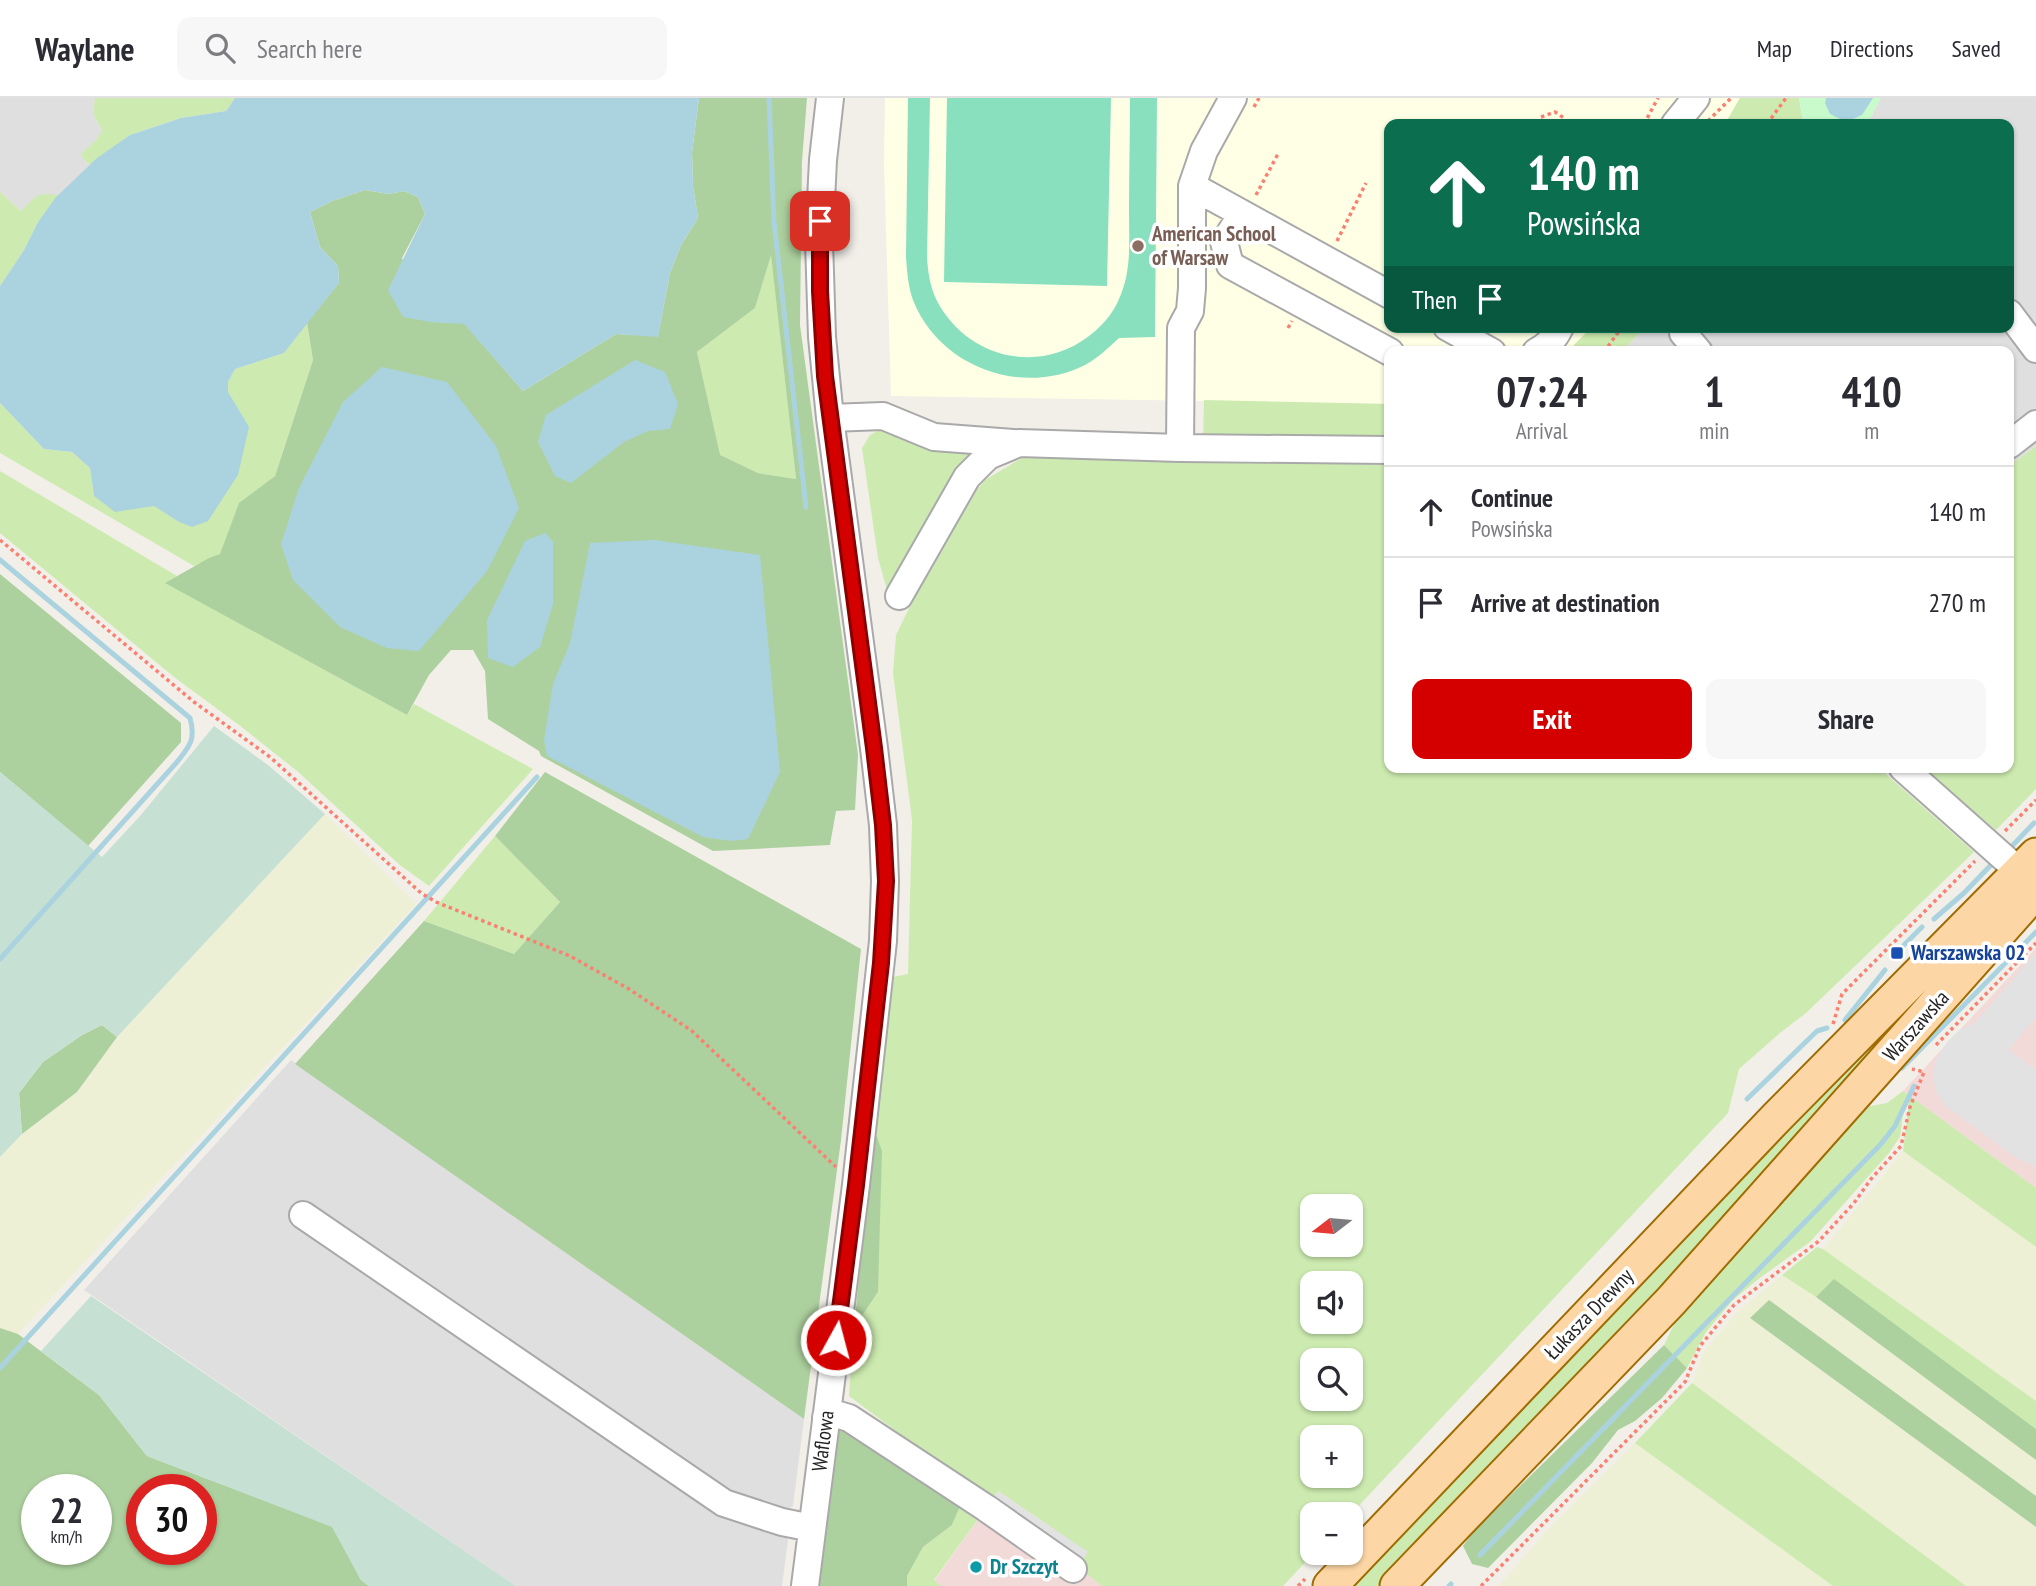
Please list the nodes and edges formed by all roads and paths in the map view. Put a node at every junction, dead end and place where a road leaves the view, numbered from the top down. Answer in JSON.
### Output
{"nodes":[{"id":1,"x":830,"y":98,"type":"edge"},
{"id":2,"x":1259,"y":98,"type":"edge"},
{"id":3,"x":1658,"y":98,"type":"edge"},
{"id":4,"x":1696,"y":98,"type":"edge"},
{"id":5,"x":1731,"y":98,"type":"edge"},
{"id":6,"x":1786,"y":98,"type":"edge"},
{"id":7,"x":1243,"y":103,"type":"edge"},
{"id":8,"x":1541,"y":117,"type":"dead end"},
{"id":9,"x":1565,"y":119,"type":"edge"},
{"id":10,"x":1647,"y":119,"type":"edge"},
{"id":11,"x":1679,"y":119,"type":"edge"},
{"id":12,"x":1708,"y":119,"type":"edge"},
{"id":13,"x":1771,"y":119,"type":"edge"},
{"id":14,"x":1279,"y":152,"type":"dead end"},
{"id":15,"x":1366,"y":183,"type":"dead end"},
{"id":16,"x":1192,"y":186,"type":"junction"},
{"id":17,"x":1249,"y":205,"type":"junction"},
{"id":18,"x":1333,"y":247,"type":"dead end"},
{"id":19,"x":1227,"y":254,"type":"junction"},
{"id":20,"x":1384,"y":292,"type":"edge"},
{"id":21,"x":1191,"y":300,"type":"junction"},
{"id":22,"x":2014,"y":320,"type":"edge"},
{"id":23,"x":1458,"y":333,"type":"edge"},
{"id":24,"x":1481,"y":346,"type":"edge"},
{"id":25,"x":1384,"y":348,"type":"edge"},
{"id":26,"x":2036,"y":349,"type":"edge"},
{"id":27,"x":830,"y":418,"type":"junction"},
{"id":28,"x":2036,"y":424,"type":"edge"},
{"id":29,"x":2014,"y":440,"type":"edge"},
{"id":30,"x":1019,"y":443,"type":"junction"},
{"id":31,"x":1189,"y":448,"type":"junction"},
{"id":32,"x":1384,"y":450,"type":"edge"},
{"id":33,"x":0,"y":540,"type":"edge"},
{"id":34,"x":899,"y":596,"type":"dead end"},
{"id":35,"x":1909,"y":773,"type":"edge"},
{"id":36,"x":2036,"y":800,"type":"edge"},
{"id":37,"x":2030,"y":806,"type":"junction"},
{"id":38,"x":2036,"y":811,"type":"edge"},
{"id":39,"x":1991,"y":845,"type":"junction"},
{"id":40,"x":2031,"y":872,"type":"edge"},
{"id":41,"x":1841,"y":1036,"type":"junction"},
{"id":42,"x":1912,"y":1069,"type":"dead end"},
{"id":43,"x":856,"y":1185,"type":"junction"},
{"id":44,"x":303,"y":1214,"type":"dead end"},
{"id":45,"x":826,"y":1417,"type":"junction"},
{"id":46,"x":812,"y":1528,"type":"junction"},
{"id":47,"x":1073,"y":1569,"type":"dead end"},
{"id":48,"x":804,"y":1586,"type":"edge"},
{"id":49,"x":1330,"y":1586,"type":"edge"},
{"id":50,"x":1396,"y":1586,"type":"edge"},
{"id":51,"x":1481,"y":1586,"type":"edge"}],
"edges":[{"from":1,"to":27,"type":"street","name":"Waflowa"},
{"from":2,"to":7,"type":"path"},
{"from":3,"to":10,"type":"path"},
{"from":4,"to":11,"type":"street"},
{"from":5,"to":12,"type":"path"},
{"from":6,"to":13,"type":"path"},
{"from":7,"to":16,"type":"street"},
{"from":8,"to":9,"type":"path"},
{"from":14,"to":17,"type":"path"},
{"from":15,"to":18,"type":"path"},
{"from":16,"to":17,"type":"street"},
{"from":16,"to":21,"type":"street"},
{"from":17,"to":19,"type":"street"},
{"from":17,"to":20,"type":"street"},
{"from":19,"to":21,"type":"street"},
{"from":19,"to":25,"type":"street"},
{"from":21,"to":31,"type":"street"},
{"from":22,"to":26,"type":"street"},
{"from":23,"to":24,"type":"street"},
{"from":27,"to":30,"type":"street"},
{"from":27,"to":43,"type":"street","name":"Waflowa"},
{"from":28,"to":29,"type":"street"},
{"from":30,"to":31,"type":"street"},
{"from":30,"to":34,"type":"street"},
{"from":31,"to":32,"type":"street"},
{"from":33,"to":43,"type":"path"},
{"from":35,"to":39,"type":"street"},
{"from":36,"to":37,"type":"path"},
{"from":37,"to":38,"type":"path"},
{"from":37,"to":39,"type":"path"},
{"from":39,"to":40,"type":"street"},
{"from":39,"to":41,"type":"path"},
{"from":40,"to":41,"type":"main road","name":"Warszawska"},
{"from":40,"to":50,"type":"main road","name":"Warszawska"},
{"from":41,"to":49,"type":"main road","name":"Łukasza Drewny"},
{"from":42,"to":51,"type":"path"},
{"from":43,"to":45,"type":"street","name":"Waflowa"},
{"from":44,"to":46,"type":"street"},
{"from":45,"to":46,"type":"street","name":"Waflowa"},
{"from":45,"to":47,"type":"street"},
{"from":46,"to":48,"type":"street","name":"Waflowa"}]}
